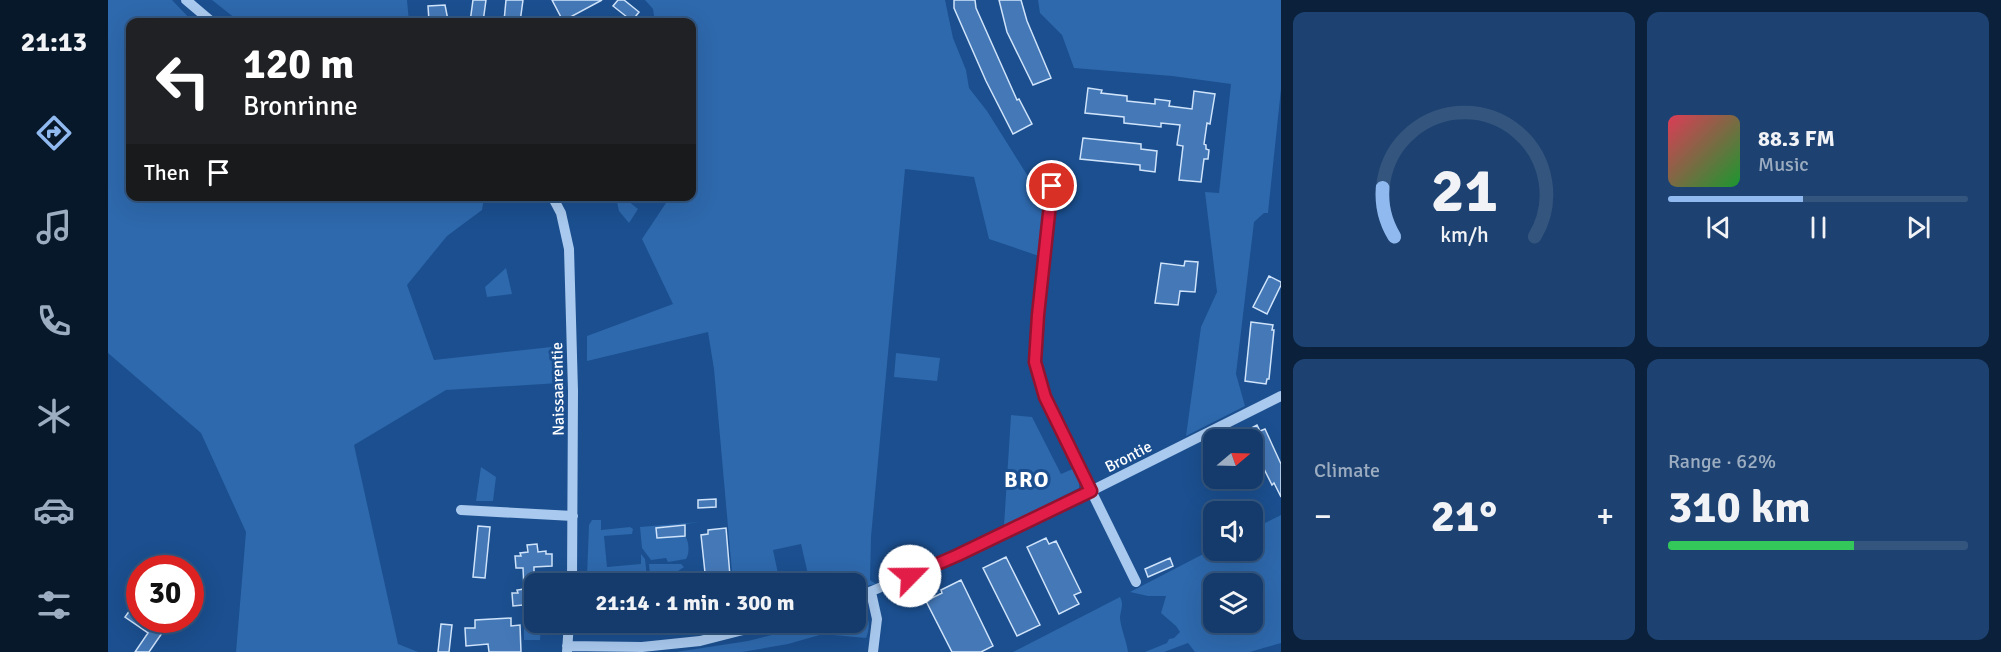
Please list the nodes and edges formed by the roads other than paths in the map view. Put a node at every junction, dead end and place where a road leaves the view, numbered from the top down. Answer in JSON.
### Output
{"nodes":[{"id":1,"x":186,"y":0,"type":"edge"},
{"id":2,"x":207,"y":18,"type":"edge"},
{"id":3,"x":1052,"y":186,"type":"dead end"},
{"id":4,"x":555,"y":201,"type":"edge"},
{"id":5,"x":1281,"y":396,"type":"edge"},
{"id":6,"x":1091,"y":491,"type":"junction"},
{"id":7,"x":460,"y":510,"type":"dead end"},
{"id":8,"x":573,"y":516,"type":"junction"},
{"id":9,"x":572,"y":573,"type":"edge"},
{"id":10,"x":1136,"y":582,"type":"dead end"},
{"id":11,"x":871,"y":592,"type":"junction"},
{"id":12,"x":866,"y":594,"type":"edge"},
{"id":13,"x":568,"y":633,"type":"edge"},
{"id":14,"x":731,"y":633,"type":"edge"},
{"id":15,"x":567,"y":649,"type":"edge"},
{"id":16,"x":873,"y":652,"type":"edge"}],
"edges":[{"from":1,"to":2,"type":"street"},
{"from":3,"to":6,"type":"street"},
{"from":4,"to":8,"type":"street","name":"Naissaarentie"},
{"from":5,"to":6,"type":"street","name":"Brontie"},
{"from":6,"to":10,"type":"street"},
{"from":6,"to":11,"type":"street","name":"Brontie"},
{"from":7,"to":8,"type":"street"},
{"from":8,"to":9,"type":"street","name":"Naissaarentie"},
{"from":11,"to":12,"type":"street","name":"Brontie"},
{"from":11,"to":16,"type":"street"},
{"from":13,"to":15,"type":"street"},
{"from":14,"to":15,"type":"street"}]}
